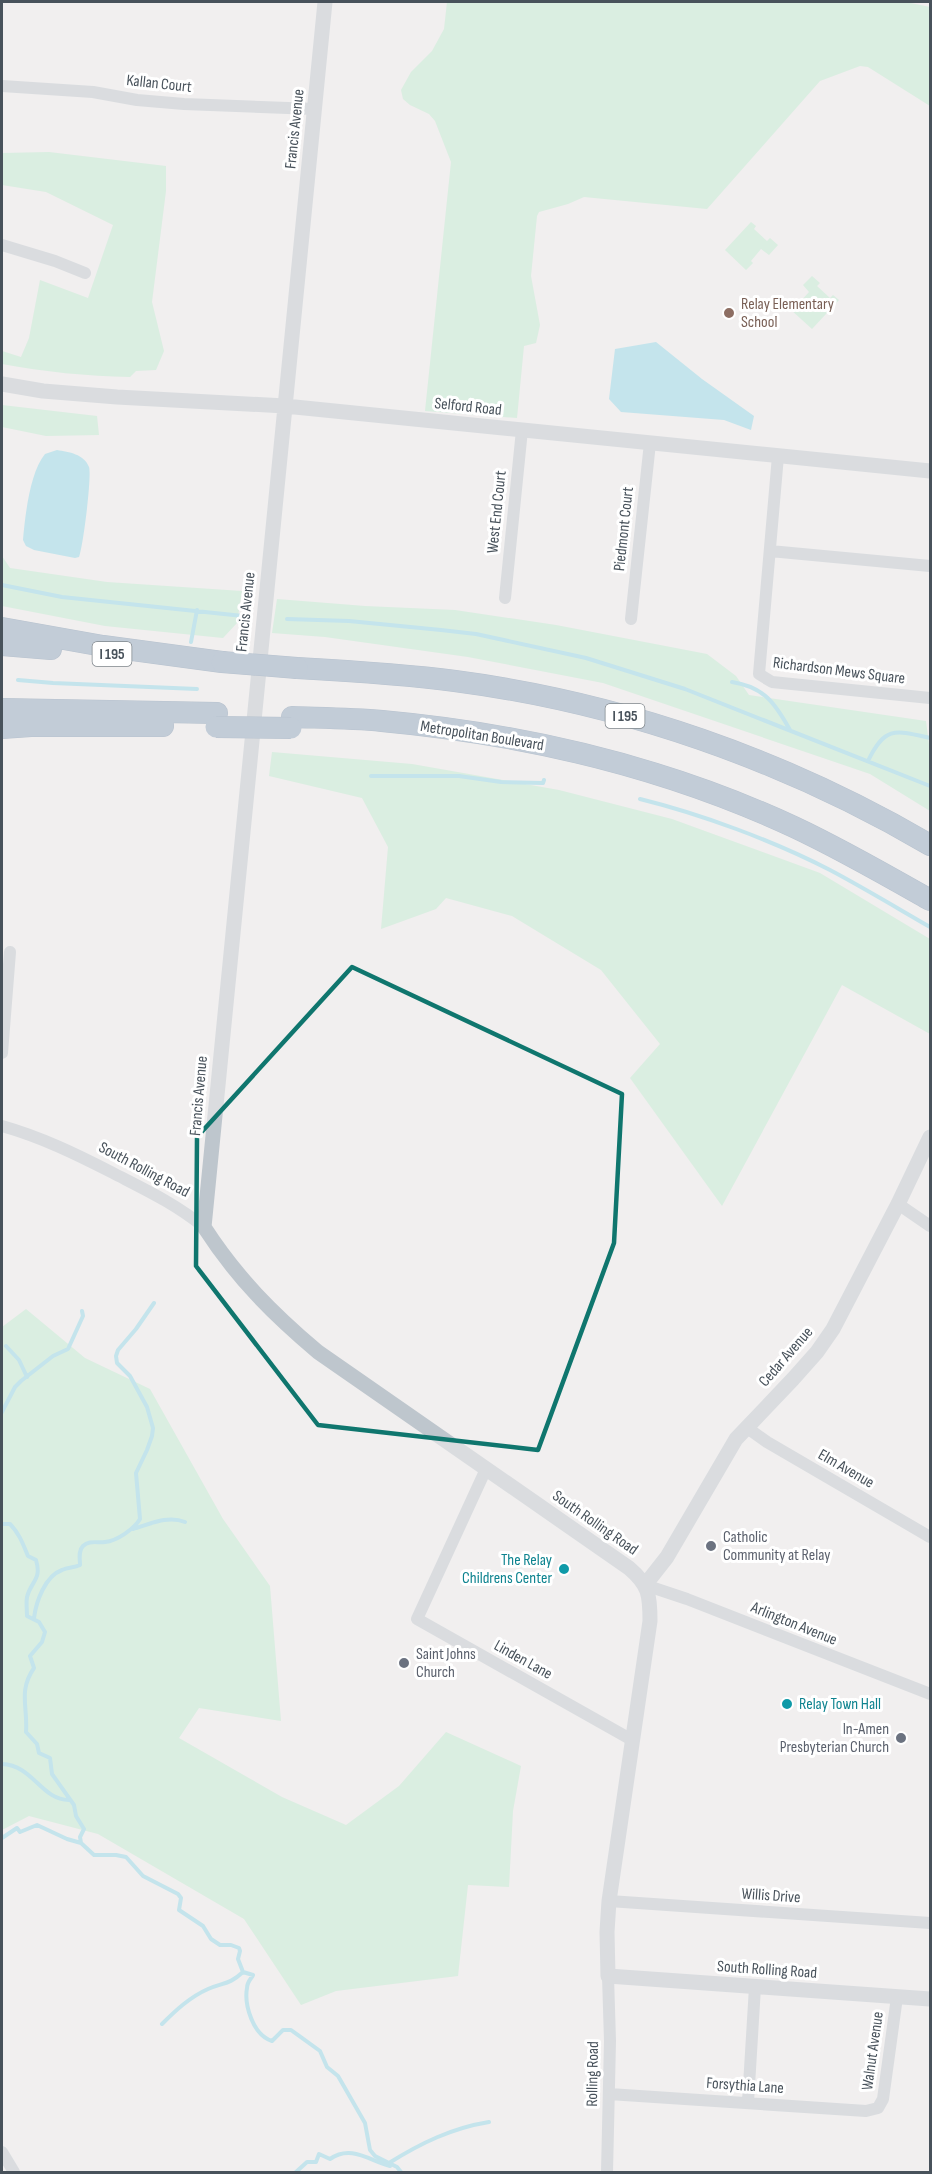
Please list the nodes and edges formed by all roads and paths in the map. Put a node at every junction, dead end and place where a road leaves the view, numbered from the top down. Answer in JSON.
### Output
{"nodes":[{"id":1,"x":325,"y":2,"type":"edge"},
{"id":2,"x":2,"y":86,"type":"edge"},
{"id":3,"x":315,"y":109,"type":"junction"},
{"id":4,"x":2,"y":245,"type":"edge"},
{"id":5,"x":86,"y":273,"type":"dead end"},
{"id":6,"x":2,"y":384,"type":"edge"},
{"id":7,"x":285,"y":406,"type":"junction"},
{"id":8,"x":522,"y":430,"type":"junction"},
{"id":9,"x":650,"y":443,"type":"junction"},
{"id":10,"x":778,"y":456,"type":"junction"},
{"id":11,"x":930,"y":471,"type":"edge"},
{"id":12,"x":770,"y":552,"type":"junction"},
{"id":13,"x":930,"y":566,"type":"edge"},
{"id":14,"x":505,"y":598,"type":"dead end"},
{"id":15,"x":631,"y":619,"type":"dead end"},
{"id":16,"x":2,"y":628,"type":"edge"},
{"id":17,"x":2,"y":645,"type":"edge"},
{"id":18,"x":222,"y":662,"type":"junction"},
{"id":19,"x":930,"y":698,"type":"edge"},
{"id":20,"x":2,"y":709,"type":"edge"},
{"id":21,"x":216,"y":720,"type":"junction"},
{"id":22,"x":2,"y":728,"type":"edge"},
{"id":23,"x":930,"y":845,"type":"edge"},
{"id":24,"x":930,"y":900,"type":"edge"},
{"id":25,"x":10,"y":952,"type":"dead end"},
{"id":26,"x":2,"y":1053,"type":"edge"},
{"id":27,"x":2,"y":1126,"type":"edge"},
{"id":28,"x":930,"y":1137,"type":"edge"},
{"id":29,"x":898,"y":1204,"type":"junction"},
{"id":30,"x":930,"y":1226,"type":"edge"},
{"id":31,"x":204,"y":1227,"type":"junction"},
{"id":32,"x":746,"y":1427,"type":"junction"},
{"id":33,"x":486,"y":1469,"type":"junction"},
{"id":34,"x":930,"y":1537,"type":"edge"},
{"id":35,"x":645,"y":1585,"type":"junction"},
{"id":36,"x":930,"y":1694,"type":"edge"},
{"id":37,"x":632,"y":1740,"type":"junction"},
{"id":38,"x":609,"y":1901,"type":"junction"},
{"id":39,"x":930,"y":1923,"type":"edge"},
{"id":40,"x":608,"y":1976,"type":"junction"},
{"id":41,"x":755,"y":1987,"type":"junction"},
{"id":42,"x":897,"y":1997,"type":"junction"},
{"id":43,"x":930,"y":1999,"type":"edge"},
{"id":44,"x":609,"y":2094,"type":"junction"},
{"id":45,"x":748,"y":2102,"type":"junction"},
{"id":46,"x":879,"y":2108,"type":"joint"},
{"id":47,"x":2,"y":2152,"type":"edge"},
{"id":48,"x":14,"y":2172,"type":"edge"},
{"id":49,"x":607,"y":2172,"type":"edge"}],
"edges":[{"from":1,"to":3,"type":"street","name":"Francis Avenue"},
{"from":2,"to":3,"type":"street","name":"Kallan Court"},
{"from":3,"to":7,"type":"street","name":"Francis Avenue"},
{"from":4,"to":5,"type":"street"},
{"from":6,"to":7,"type":"street","name":"Selford Road"},
{"from":7,"to":8,"type":"street","name":"Selford Road"},
{"from":7,"to":31,"type":"street","name":"Francis Avenue"},
{"from":8,"to":9,"type":"street","name":"Selford Road"},
{"from":8,"to":14,"type":"street","name":"West End Court"},
{"from":9,"to":10,"type":"street","name":"Selford Road"},
{"from":9,"to":15,"type":"street","name":"Piedmont Court"},
{"from":10,"to":11,"type":"street","name":"Selford Road"},
{"from":10,"to":12,"type":"street","name":"Richardson Mews Square"},
{"from":12,"to":13,"type":"street"},
{"from":12,"to":19,"type":"street","name":"Richardson Mews Square"},
{"from":16,"to":18,"type":"highway"},
{"from":17,"to":18,"type":"highway","number":"I 195"},
{"from":18,"to":23,"type":"highway","number":"I 195","bridge":true},
{"from":20,"to":21,"type":"highway","name":"Metropolitan Boulevard"},
{"from":21,"to":22,"type":"highway"},
{"from":21,"to":24,"type":"highway","name":"Metropolitan Boulevard"},
{"from":25,"to":26,"type":"street"},
{"from":27,"to":31,"type":"street","name":"South Rolling Road"},
{"from":28,"to":29,"type":"street","name":"Cedar Avenue"},
{"from":29,"to":30,"type":"street"},
{"from":29,"to":32,"type":"street","name":"Cedar Avenue"},
{"from":31,"to":33,"type":"street","name":"South Rolling Road"},
{"from":32,"to":34,"type":"street","name":"Elm Avenue"},
{"from":32,"to":35,"type":"street","name":"Cedar Avenue"},
{"from":33,"to":35,"type":"street","name":"South Rolling Road"},
{"from":33,"to":37,"type":"street","name":"Linden Lane"},
{"from":35,"to":36,"type":"street","name":"Arlington Avenue"},
{"from":35,"to":37,"type":"street"},
{"from":37,"to":38,"type":"street"},
{"from":38,"to":39,"type":"street","name":"Willis Drive"},
{"from":38,"to":40,"type":"street"},
{"from":40,"to":41,"type":"street","name":"South Rolling Road"},
{"from":40,"to":44,"type":"street","name":"Rolling Road"},
{"from":41,"to":42,"type":"street","name":"South Rolling Road"},
{"from":41,"to":45,"type":"street"},
{"from":42,"to":43,"type":"street","name":"South Rolling Road"},
{"from":42,"to":46,"type":"street","name":"Walnut Avenue"},
{"from":44,"to":45,"type":"street","name":"Forsythia Lane"},
{"from":44,"to":49,"type":"street","name":"Rolling Road"},
{"from":45,"to":46,"type":"street","name":"Forsythia Lane"},
{"from":47,"to":48,"type":"street"}]}
